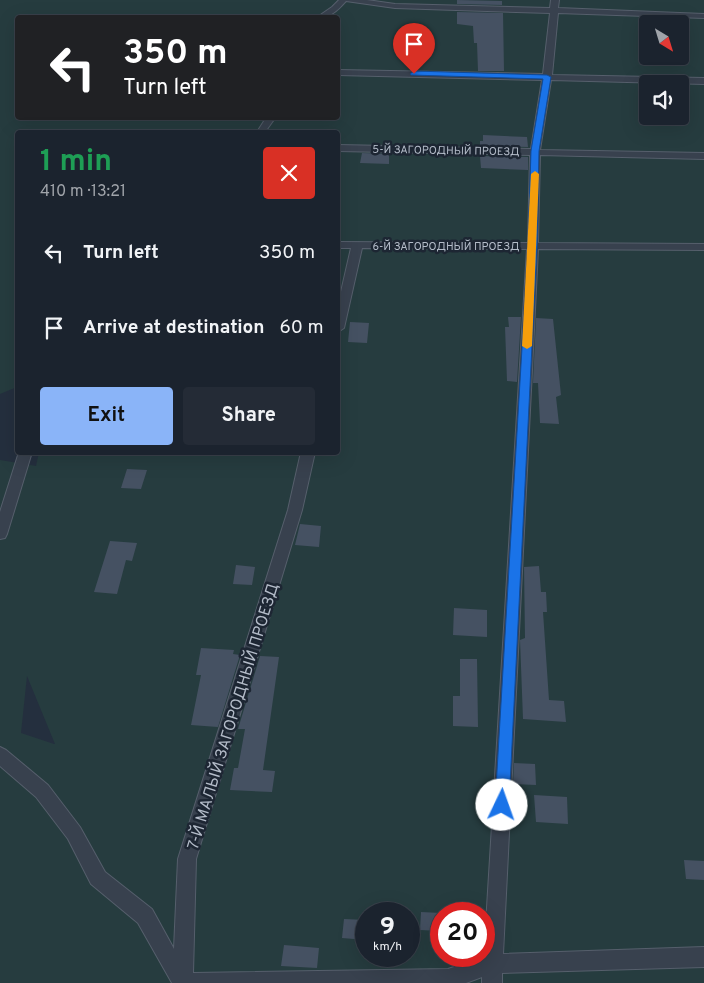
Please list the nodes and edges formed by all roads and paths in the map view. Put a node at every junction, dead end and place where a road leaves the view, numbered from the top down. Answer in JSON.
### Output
{"nodes":[{"id":1,"x":343,"y":0,"type":"edge"},
{"id":2,"x":349,"y":0,"type":"edge"},
{"id":3,"x":555,"y":5,"type":"edge"},
{"id":4,"x":325,"y":15,"type":"edge"},
{"id":5,"x":704,"y":16,"type":"edge"},
{"id":6,"x":340,"y":72,"type":"edge"},
{"id":7,"x":547,"y":77,"type":"junction"},
{"id":8,"x":704,"y":81,"type":"edge"},
{"id":9,"x":340,"y":148,"type":"edge"},
{"id":10,"x":535,"y":151,"type":"junction"},
{"id":11,"x":704,"y":156,"type":"edge"},
{"id":12,"x":340,"y":246,"type":"edge"},
{"id":13,"x":357,"y":246,"type":"junction"},
{"id":14,"x":533,"y":246,"type":"junction"},
{"id":15,"x":704,"y":247,"type":"edge"},
{"id":16,"x":340,"y":319,"type":"edge"},
{"id":17,"x":25,"y":455,"type":"edge"},
{"id":18,"x":307,"y":455,"type":"edge"},
{"id":19,"x":0,"y":534,"type":"edge"},
{"id":20,"x":0,"y":755,"type":"edge"},
{"id":21,"x":704,"y":957,"type":"edge"},
{"id":22,"x":492,"y":973,"type":"edge"},
{"id":23,"x":183,"y":983,"type":"edge"},
{"id":24,"x":187,"y":983,"type":"edge"}],
"edges":[{"from":1,"to":4,"type":"lane"},
{"from":2,"to":3,"type":"lane"},
{"from":3,"to":5,"type":"lane"},
{"from":3,"to":7,"type":"lane"},
{"from":6,"to":7,"type":"lane"},
{"from":7,"to":8,"type":"lane"},
{"from":7,"to":10,"type":"lane"},
{"from":9,"to":10,"type":"lane","name":"5-Й ЗАГОРОДНЫЙ ПРОЕЗД"},
{"from":10,"to":11,"type":"lane","name":"5-Й ЗАГОРОДНЫЙ ПРОЕЗД"},
{"from":10,"to":14,"type":"lane"},
{"from":12,"to":13,"type":"lane","name":"6-Й ЗАГОРОДНЫЙ ПРОЕЗД"},
{"from":13,"to":14,"type":"lane","name":"6-Й ЗАГОРОДНЫЙ ПРОЕЗД"},
{"from":13,"to":16,"type":"lane"},
{"from":14,"to":15,"type":"lane","name":"6-Й ЗАГОРОДНЫЙ ПРОЕЗД"},
{"from":14,"to":22,"type":"lane"},
{"from":17,"to":19,"type":"lane"},
{"from":18,"to":23,"type":"lane","name":"7-Й МАЛЫЙ ЗАГОРОДНЫЙ ПРОЕЗД"},
{"from":20,"to":23,"type":"lane"},
{"from":21,"to":22,"type":"lane"},
{"from":22,"to":24,"type":"lane"}]}
